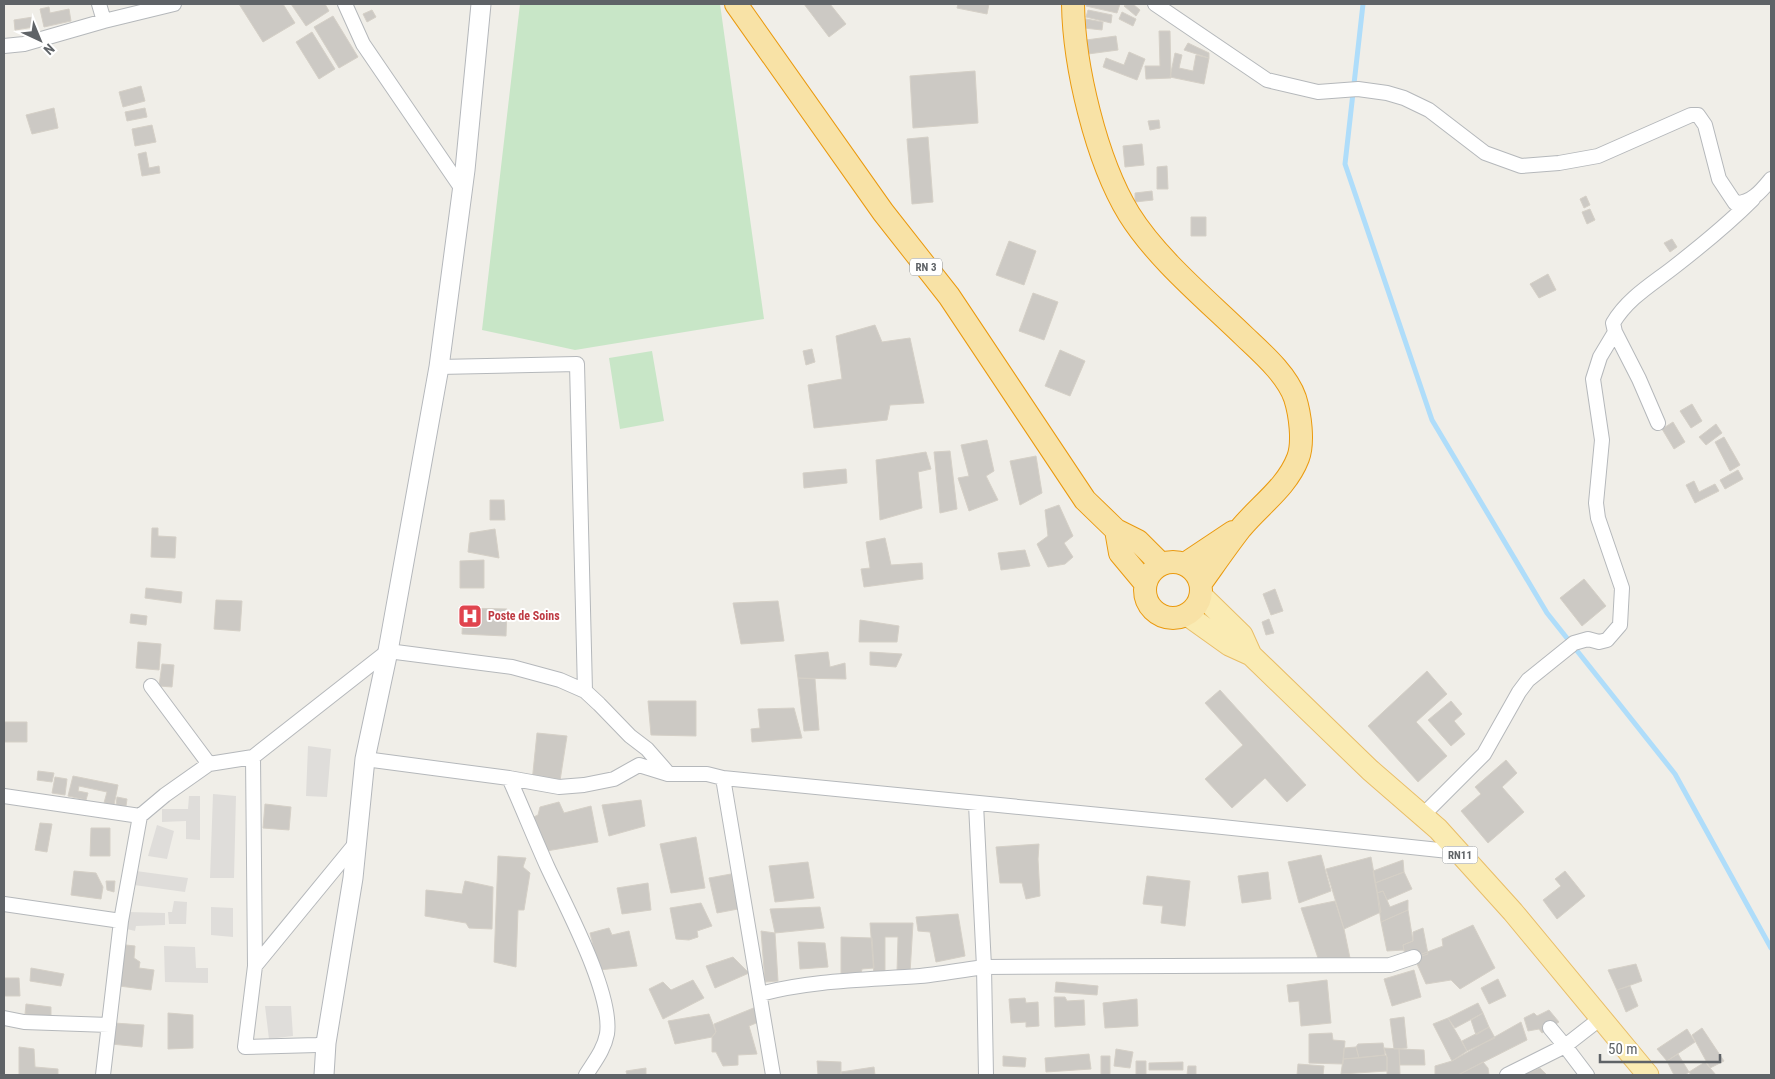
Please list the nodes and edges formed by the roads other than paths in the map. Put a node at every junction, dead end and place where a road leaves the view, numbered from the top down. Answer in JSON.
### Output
{"nodes":[{"id":1,"x":99,"y":4,"type":"edge"},
{"id":2,"x":174,"y":4,"type":"edge"},
{"id":3,"x":345,"y":4,"type":"edge"},
{"id":4,"x":481,"y":4,"type":"edge"},
{"id":5,"x":736,"y":4,"type":"edge"},
{"id":6,"x":1073,"y":4,"type":"edge"},
{"id":7,"x":1155,"y":4,"type":"edge"},
{"id":8,"x":104,"y":21,"type":"junction"},
{"id":9,"x":4,"y":46,"type":"edge"},
{"id":10,"x":1771,"y":179,"type":"edge"},
{"id":11,"x":462,"y":189,"type":"junction"},
{"id":12,"x":1753,"y":198,"type":"junction"},
{"id":13,"x":1615,"y":332,"type":"junction"},
{"id":14,"x":439,"y":367,"type":"junction"},
{"id":15,"x":1658,"y":423,"type":"dead end"},
{"id":16,"x":1242,"y":527,"type":"junction"},
{"id":17,"x":1116,"y":530,"type":"junction"},
{"id":18,"x":1161,"y":564,"type":"junction"},
{"id":19,"x":1184,"y":564,"type":"junction"},
{"id":20,"x":1145,"y":583,"type":"junction"},
{"id":21,"x":1201,"y":589,"type":"junction"},
{"id":22,"x":1187,"y":615,"type":"junction"},
{"id":23,"x":388,"y":651,"type":"junction"},
{"id":24,"x":1251,"y":655,"type":"junction"},
{"id":25,"x":151,"y":686,"type":"dead end"},
{"id":26,"x":585,"y":691,"type":"junction"},
{"id":27,"x":253,"y":757,"type":"junction"},
{"id":28,"x":365,"y":759,"type":"junction"},
{"id":29,"x":209,"y":764,"type":"junction"},
{"id":30,"x":668,"y":774,"type":"junction"},
{"id":31,"x":509,"y":778,"type":"junction"},
{"id":32,"x":723,"y":778,"type":"junction"},
{"id":33,"x":4,"y":796,"type":"edge"},
{"id":34,"x":976,"y":804,"type":"junction"},
{"id":35,"x":1423,"y":815,"type":"junction"},
{"id":36,"x":140,"y":816,"type":"junction"},
{"id":37,"x":356,"y":843,"type":"junction"},
{"id":38,"x":1458,"y":852,"type":"junction"},
{"id":39,"x":4,"y":904,"type":"edge"},
{"id":40,"x":121,"y":921,"type":"junction"},
{"id":41,"x":1414,"y":957,"type":"dead end"},
{"id":42,"x":255,"y":966,"type":"junction"},
{"id":43,"x":984,"y":967,"type":"junction"},
{"id":44,"x":760,"y":994,"type":"junction"},
{"id":45,"x":4,"y":1018,"type":"edge"},
{"id":46,"x":1601,"y":1018,"type":"junction"},
{"id":47,"x":109,"y":1025,"type":"junction"},
{"id":48,"x":1550,"y":1028,"type":"dead end"},
{"id":49,"x":326,"y":1042,"type":"junction"},
{"id":50,"x":1565,"y":1046,"type":"junction"},
{"id":51,"x":102,"y":1075,"type":"edge"},
{"id":52,"x":324,"y":1075,"type":"edge"},
{"id":53,"x":586,"y":1075,"type":"edge"},
{"id":54,"x":773,"y":1075,"type":"edge"},
{"id":55,"x":986,"y":1075,"type":"edge"},
{"id":56,"x":1507,"y":1075,"type":"edge"},
{"id":57,"x":1587,"y":1075,"type":"edge"},
{"id":58,"x":1648,"y":1075,"type":"edge"}],
"edges":[{"from":1,"to":8,"type":"street"},
{"from":2,"to":8,"type":"street"},
{"from":3,"to":11,"type":"street"},
{"from":4,"to":11,"type":"main road"},
{"from":5,"to":17,"type":"highway","number":"RN 3"},
{"from":6,"to":16,"type":"highway"},
{"from":7,"to":12,"type":"street"},
{"from":8,"to":9,"type":"street"},
{"from":10,"to":12,"type":"street"},
{"from":11,"to":14,"type":"main road"},
{"from":12,"to":13,"type":"street"},
{"from":13,"to":15,"type":"street"},
{"from":13,"to":35,"type":"street"},
{"from":14,"to":23,"type":"main road"},
{"from":14,"to":26,"type":"street"},
{"from":16,"to":19,"type":"highway"},
{"from":16,"to":21,"type":"highway"},
{"from":17,"to":18,"type":"highway","number":"RN 3"},
{"from":17,"to":20,"type":"highway"},
{"from":18,"to":19,"type":"highway"},
{"from":18,"to":20,"type":"highway"},
{"from":19,"to":21,"type":"highway"},
{"from":20,"to":22,"type":"highway"},
{"from":21,"to":22,"type":"highway"},
{"from":21,"to":24,"type":"main road","number":"RN11"},
{"from":22,"to":24,"type":"main road","number":"RN11"},
{"from":23,"to":26,"type":"street"},
{"from":23,"to":27,"type":"street"},
{"from":23,"to":28,"type":"main road"},
{"from":24,"to":35,"type":"main road","number":"RN11"},
{"from":25,"to":29,"type":"street"},
{"from":26,"to":30,"type":"street"},
{"from":27,"to":29,"type":"street"},
{"from":27,"to":42,"type":"street"},
{"from":28,"to":31,"type":"street"},
{"from":28,"to":37,"type":"main road"},
{"from":29,"to":36,"type":"street"},
{"from":30,"to":31,"type":"street"},
{"from":30,"to":32,"type":"street"},
{"from":31,"to":53,"type":"street"},
{"from":32,"to":34,"type":"street"},
{"from":32,"to":44,"type":"street"},
{"from":33,"to":36,"type":"street"},
{"from":34,"to":38,"type":"street"},
{"from":34,"to":43,"type":"street"},
{"from":35,"to":38,"type":"main road","number":"RN11"},
{"from":36,"to":40,"type":"street"},
{"from":37,"to":42,"type":"street"},
{"from":37,"to":49,"type":"main road"},
{"from":38,"to":46,"type":"main road","number":"RN11"},
{"from":39,"to":40,"type":"street"},
{"from":40,"to":47,"type":"street"},
{"from":41,"to":43,"type":"street"},
{"from":42,"to":49,"type":"street"},
{"from":43,"to":44,"type":"street"},
{"from":43,"to":55,"type":"street"},
{"from":44,"to":54,"type":"street"},
{"from":45,"to":47,"type":"street"},
{"from":46,"to":50,"type":"street"},
{"from":46,"to":58,"type":"main road","number":"RN11"},
{"from":47,"to":51,"type":"street"},
{"from":48,"to":50,"type":"street"},
{"from":49,"to":52,"type":"main road"},
{"from":50,"to":56,"type":"street"},
{"from":50,"to":57,"type":"street"}]}
